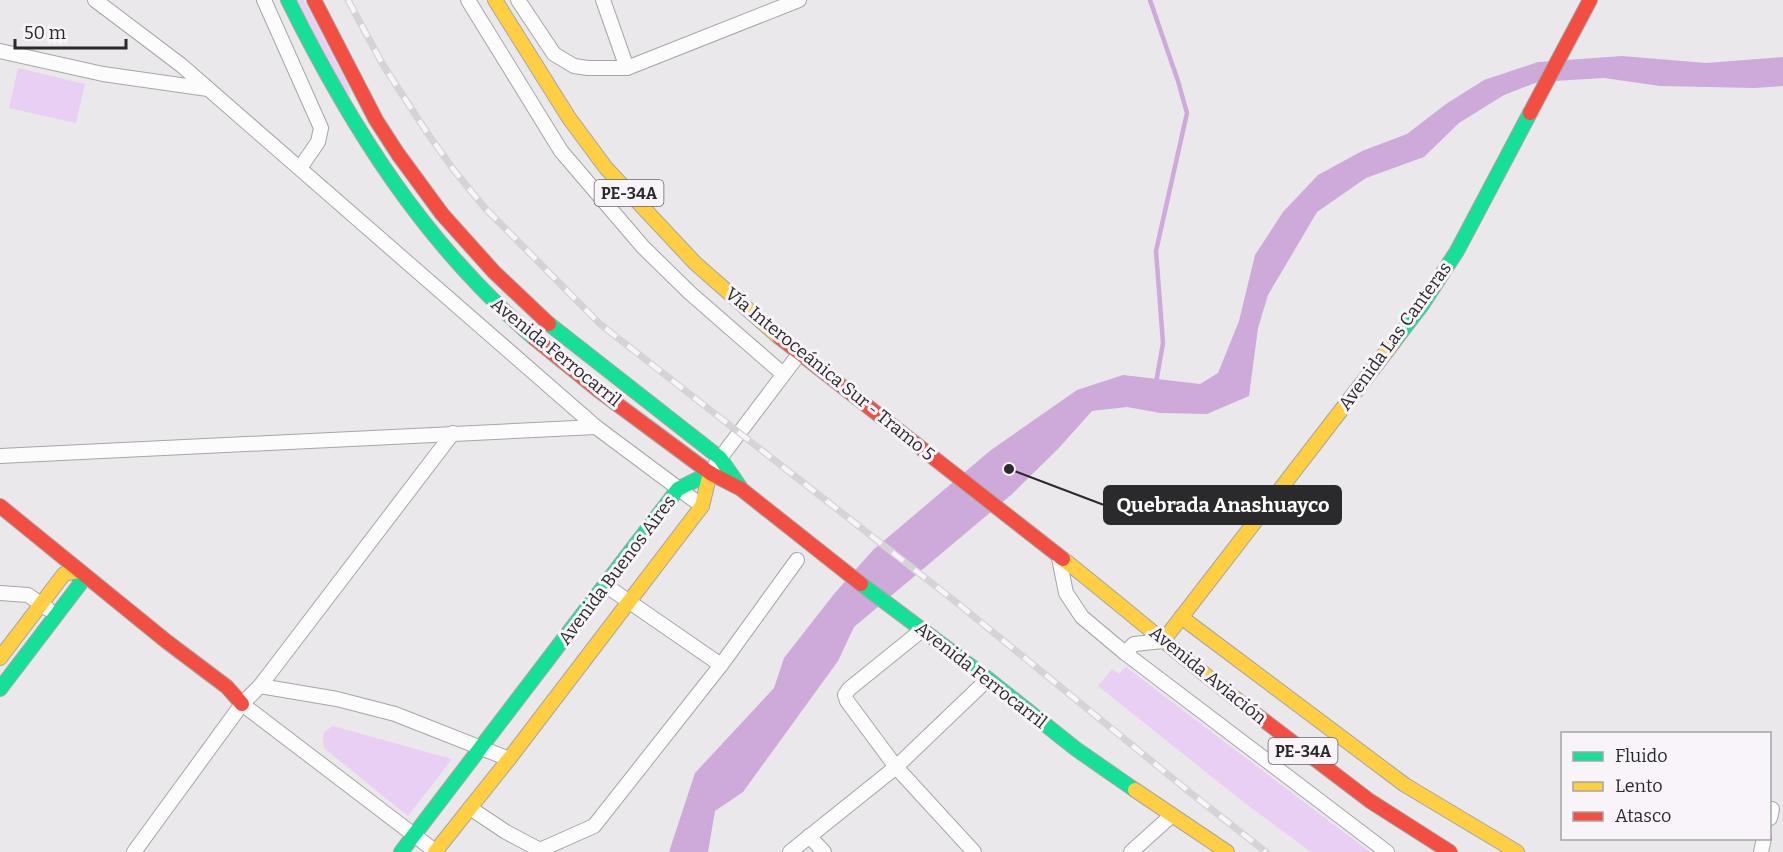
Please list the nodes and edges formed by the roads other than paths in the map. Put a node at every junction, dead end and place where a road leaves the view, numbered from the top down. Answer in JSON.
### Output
{"nodes":[{"id":1,"x":264,"y":0,"type":"edge"},
{"id":2,"x":288,"y":0,"type":"edge"},
{"id":3,"x":314,"y":0,"type":"edge"},
{"id":4,"x":468,"y":0,"type":"edge"},
{"id":5,"x":495,"y":0,"type":"edge"},
{"id":6,"x":518,"y":0,"type":"edge"},
{"id":7,"x":603,"y":0,"type":"edge"},
{"id":8,"x":800,"y":0,"type":"edge"},
{"id":9,"x":1590,"y":0,"type":"edge"},
{"id":10,"x":105,"y":3,"type":"edge"},
{"id":11,"x":0,"y":51,"type":"edge"},
{"id":12,"x":627,"y":68,"type":"junction"},
{"id":13,"x":208,"y":89,"type":"junction"},
{"id":14,"x":300,"y":168,"type":"junction"},
{"id":15,"x":799,"y":354,"type":"junction"},
{"id":16,"x":783,"y":374,"type":"junction"},
{"id":17,"x":596,"y":427,"type":"junction"},
{"id":18,"x":453,"y":433,"type":"junction"},
{"id":19,"x":0,"y":456,"type":"edge"},
{"id":20,"x":720,"y":458,"type":"junction"},
{"id":21,"x":710,"y":473,"type":"junction"},
{"id":22,"x":678,"y":489,"type":"junction"},
{"id":23,"x":741,"y":489,"type":"junction"},
{"id":24,"x":0,"y":506,"type":"edge"},
{"id":25,"x":702,"y":506,"type":"junction"},
{"id":26,"x":1029,"y":533,"type":"joint"},
{"id":27,"x":1059,"y":556,"type":"junction"},
{"id":28,"x":797,"y":560,"type":"dead end"},
{"id":29,"x":79,"y":571,"type":"junction"},
{"id":30,"x":605,"y":585,"type":"junction"},
{"id":31,"x":0,"y":593,"type":"edge"},
{"id":32,"x":628,"y":601,"type":"junction"},
{"id":33,"x":41,"y":604,"type":"junction"},
{"id":34,"x":57,"y":615,"type":"junction"},
{"id":35,"x":1181,"y":618,"type":"junction"},
{"id":36,"x":922,"y":630,"type":"junction"},
{"id":37,"x":1163,"y":641,"type":"junction"},
{"id":38,"x":1125,"y":653,"type":"junction"},
{"id":39,"x":0,"y":658,"type":"edge"},
{"id":40,"x":721,"y":665,"type":"junction"},
{"id":41,"x":988,"y":679,"type":"junction"},
{"id":42,"x":260,"y":686,"type":"junction"},
{"id":43,"x":0,"y":689,"type":"edge"},
{"id":44,"x":242,"y":704,"type":"junction"},
{"id":45,"x":483,"y":747,"type":"junction"},
{"id":46,"x":509,"y":759,"type":"junction"},
{"id":47,"x":896,"y":767,"type":"junction"},
{"id":48,"x":470,"y":808,"type":"junction"},
{"id":49,"x":1171,"y":816,"type":"junction"},
{"id":50,"x":413,"y":835,"type":"junction"},
{"id":51,"x":809,"y":836,"type":"junction"},
{"id":52,"x":1434,"y":848,"type":"edge"},
{"id":53,"x":134,"y":852,"type":"edge"},
{"id":54,"x":401,"y":852,"type":"edge"},
{"id":55,"x":435,"y":852,"type":"edge"},
{"id":56,"x":790,"y":852,"type":"edge"},
{"id":57,"x":824,"y":852,"type":"edge"},
{"id":58,"x":974,"y":852,"type":"edge"},
{"id":59,"x":1131,"y":852,"type":"edge"},
{"id":60,"x":1227,"y":852,"type":"edge"},
{"id":61,"x":1387,"y":852,"type":"edge"},
{"id":62,"x":1450,"y":852,"type":"edge"},
{"id":63,"x":1517,"y":852,"type":"edge"}],
"edges":[{"from":1,"to":14,"type":"street"},
{"from":2,"to":21,"type":"main road","name":"Avenida Ferrocarril"},
{"from":3,"to":20,"type":"main road","name":"Avenida Ferrocarril"},
{"from":4,"to":16,"type":"street"},
{"from":5,"to":15,"type":"main road","name":"Vía Interoceánica Sur - Tramo 5","number":"PE-34A"},
{"from":6,"to":12,"type":"street"},
{"from":7,"to":12,"type":"street"},
{"from":8,"to":12,"type":"street"},
{"from":9,"to":35,"type":"main road","name":"Avenida Las Canteras"},
{"from":10,"to":13,"type":"street"},
{"from":11,"to":13,"type":"street"},
{"from":13,"to":14,"type":"street"},
{"from":14,"to":17,"type":"street"},
{"from":15,"to":16,"type":"street"},
{"from":15,"to":26,"type":"main road","name":"Vía Interoceánica Sur - Tramo 5","number":"PE-34A"},
{"from":16,"to":20,"type":"street"},
{"from":17,"to":18,"type":"street"},
{"from":17,"to":22,"type":"street"},
{"from":18,"to":19,"type":"street"},
{"from":18,"to":42,"type":"street"},
{"from":20,"to":21,"type":"street"},
{"from":20,"to":23,"type":"main road","name":"Avenida Ferrocarril"},
{"from":21,"to":22,"type":"main road","name":"Avenida Buenos Aires"},
{"from":21,"to":23,"type":"main road","name":"Avenida Ferrocarril"},
{"from":21,"to":25,"type":"main road","name":"Avenida Buenos Aires"},
{"from":22,"to":25,"type":"street"},
{"from":22,"to":30,"type":"main road","name":"Avenida Buenos Aires"},
{"from":23,"to":36,"type":"main road","name":"Avenida Ferrocarril"},
{"from":24,"to":29,"type":"main road"},
{"from":25,"to":32,"type":"main road","name":"Avenida Buenos Aires"},
{"from":26,"to":27,"type":"main road","name":"Avenida Aviación","number":"PE-34A"},
{"from":27,"to":37,"type":"main road","name":"Avenida Aviación","number":"PE-34A"},
{"from":27,"to":38,"type":"street"},
{"from":28,"to":40,"type":"street"},
{"from":29,"to":33,"type":"main road"},
{"from":29,"to":34,"type":"main road"},
{"from":29,"to":44,"type":"main road"},
{"from":30,"to":32,"type":"street"},
{"from":30,"to":45,"type":"main road","name":"Avenida Buenos Aires"},
{"from":31,"to":33,"type":"street"},
{"from":32,"to":40,"type":"street"},
{"from":32,"to":46,"type":"main road","name":"Avenida Buenos Aires"},
{"from":33,"to":34,"type":"street"},
{"from":33,"to":39,"type":"main road"},
{"from":34,"to":43,"type":"main road"},
{"from":35,"to":37,"type":"main road","name":"Avenida Las Canteras"},
{"from":35,"to":63,"type":"main road"},
{"from":36,"to":41,"type":"main road","name":"Avenida Ferrocarril"},
{"from":36,"to":47,"type":"street"},
{"from":37,"to":38,"type":"street"},
{"from":37,"to":52,"type":"main road","name":"Avenida Aviación","number":"PE-34A"},
{"from":38,"to":61,"type":"street"},
{"from":40,"to":48,"type":"street"},
{"from":41,"to":47,"type":"street"},
{"from":41,"to":49,"type":"main road","name":"Avenida Ferrocarril"},
{"from":42,"to":44,"type":"street"},
{"from":42,"to":45,"type":"street"},
{"from":44,"to":50,"type":"street"},
{"from":44,"to":53,"type":"street"},
{"from":45,"to":46,"type":"street"},
{"from":45,"to":50,"type":"main road","name":"Avenida Buenos Aires"},
{"from":46,"to":48,"type":"main road","name":"Avenida Buenos Aires"},
{"from":47,"to":51,"type":"street"},
{"from":47,"to":58,"type":"street"},
{"from":48,"to":55,"type":"main road","name":"Avenida Buenos Aires"},
{"from":49,"to":59,"type":"street"},
{"from":49,"to":60,"type":"main road","name":"Avenida Ferrocarril"},
{"from":50,"to":54,"type":"main road","name":"Avenida Buenos Aires"},
{"from":50,"to":55,"type":"street"},
{"from":51,"to":56,"type":"street"},
{"from":51,"to":57,"type":"street"},
{"from":52,"to":62,"type":"main road","name":"Avenida Aviación","number":"PE-34A"}]}
